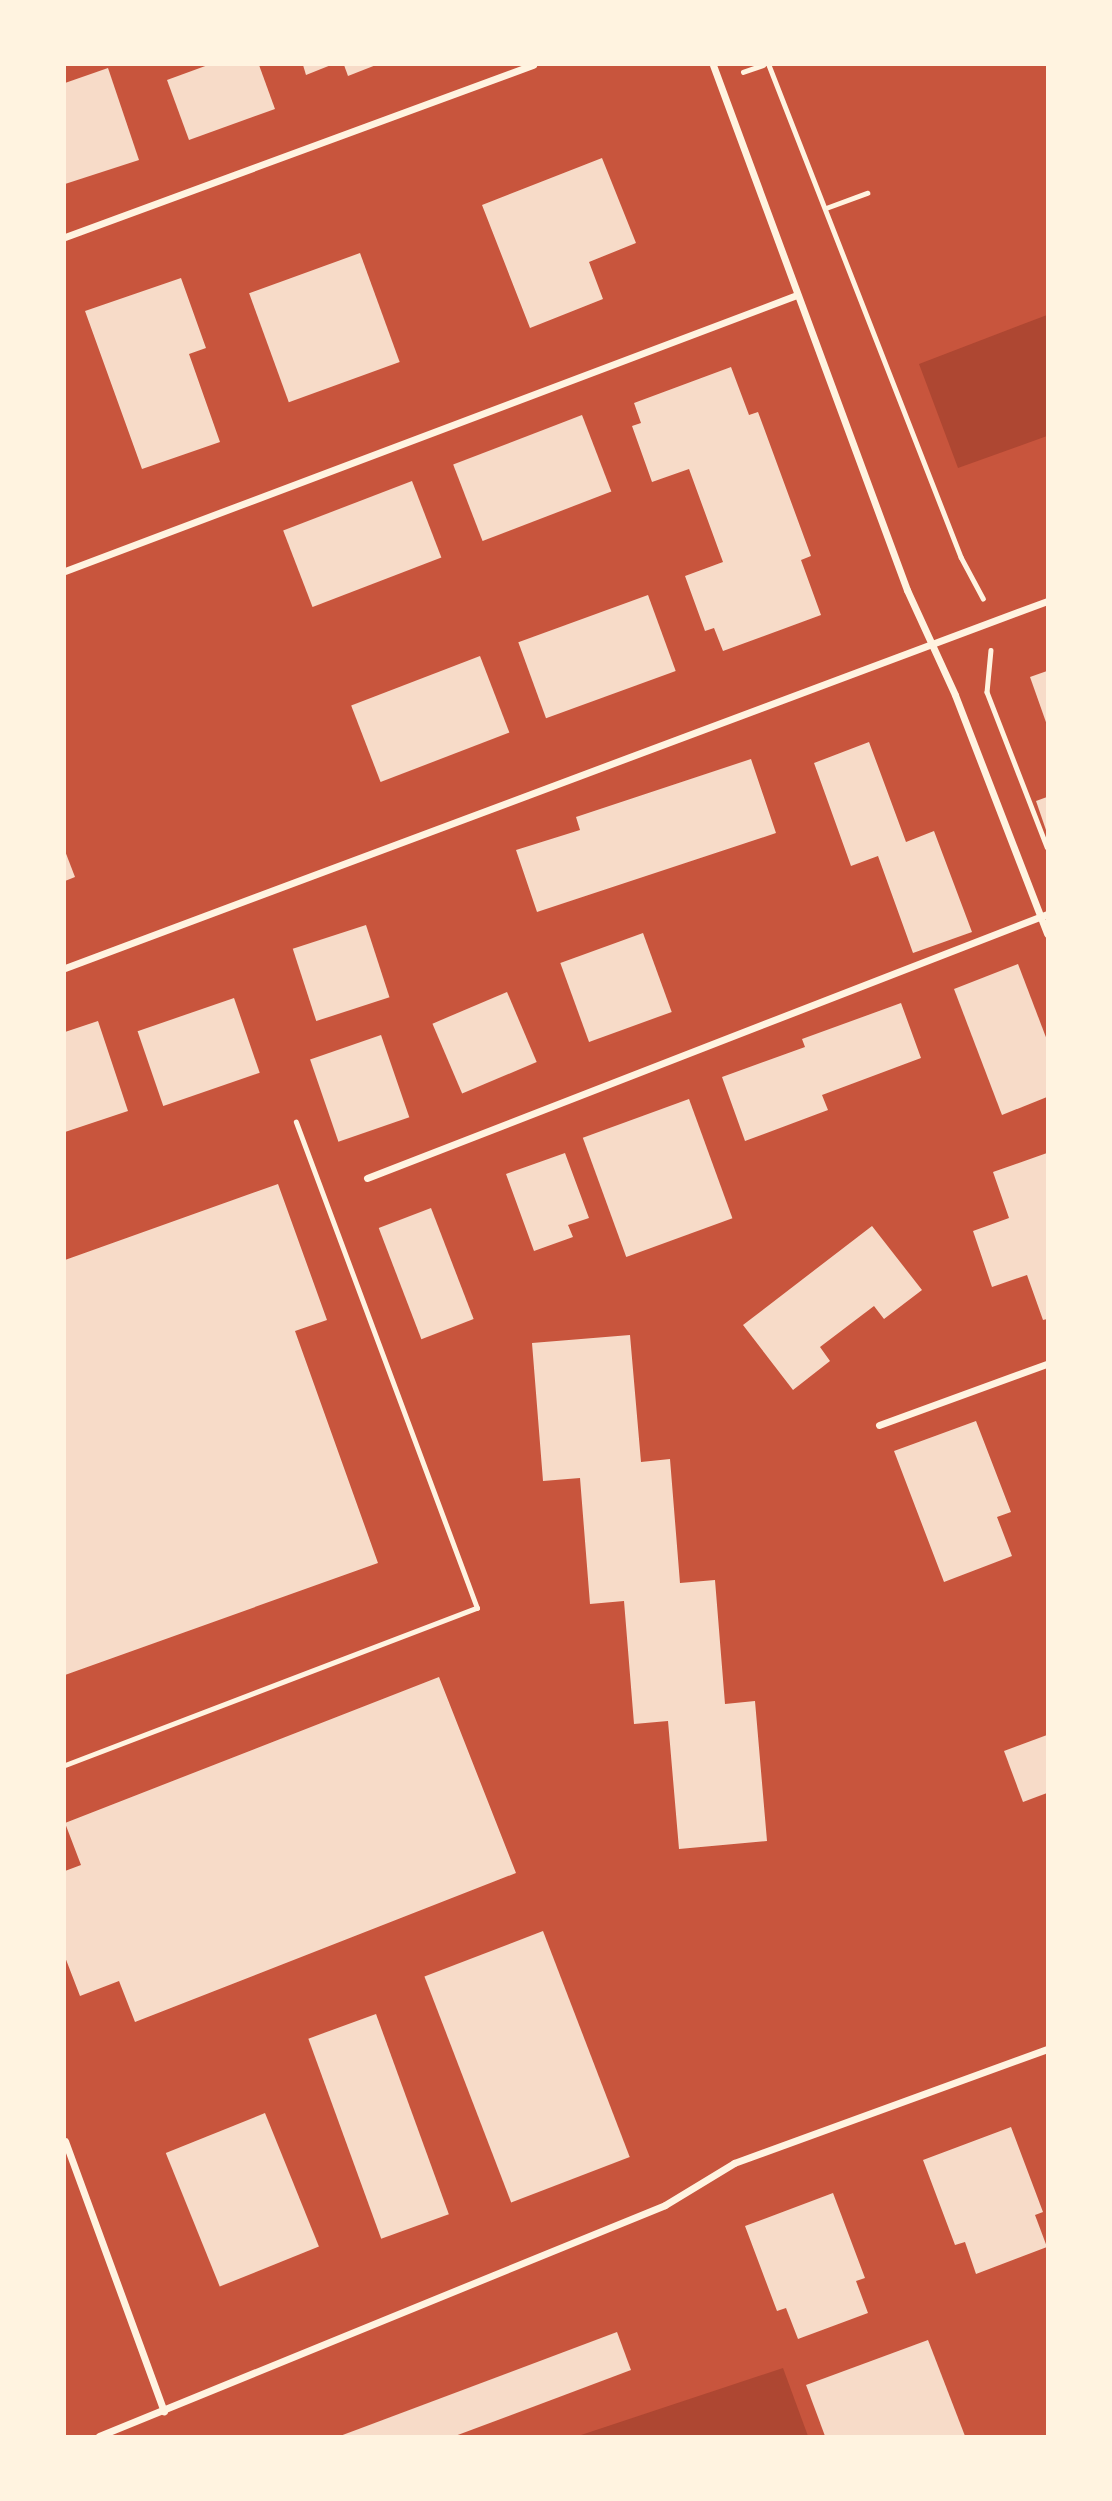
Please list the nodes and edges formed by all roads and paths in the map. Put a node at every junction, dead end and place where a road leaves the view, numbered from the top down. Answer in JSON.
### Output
{"nodes":[{"id":1,"x":533,"y":65,"type":"edge"},
{"id":2,"x":713,"y":65,"type":"edge"},
{"id":3,"x":769,"y":65,"type":"edge"},
{"id":4,"x":867,"y":193,"type":"dead end"},
{"id":5,"x":825,"y":208,"type":"junction"},
{"id":6,"x":65,"y":237,"type":"edge"},
{"id":7,"x":797,"y":295,"type":"junction"},
{"id":8,"x":65,"y":571,"type":"edge"},
{"id":9,"x":1047,"y":601,"type":"edge"},
{"id":10,"x":994,"y":620,"type":"junction"},
{"id":11,"x":927,"y":643,"type":"junction"},
{"id":12,"x":1047,"y":847,"type":"edge"},
{"id":13,"x":1044,"y":915,"type":"edge"},
{"id":14,"x":1047,"y":934,"type":"edge"},
{"id":15,"x":65,"y":968,"type":"edge"},
{"id":16,"x":296,"y":1122,"type":"dead end"},
{"id":17,"x":367,"y":1178,"type":"dead end"},
{"id":18,"x":1047,"y":1364,"type":"edge"},
{"id":19,"x":879,"y":1425,"type":"dead end"},
{"id":20,"x":65,"y":1765,"type":"edge"},
{"id":21,"x":1047,"y":2049,"type":"edge"},
{"id":22,"x":65,"y":2141,"type":"edge"},
{"id":23,"x":164,"y":2412,"type":"junction"},
{"id":24,"x":99,"y":2436,"type":"edge"}],
"edges":[{"from":1,"to":6,"type":"street"},
{"from":2,"to":7,"type":"street"},
{"from":3,"to":5,"type":"path"},
{"from":4,"to":5,"type":"path"},
{"from":5,"to":10,"type":"path"},
{"from":7,"to":8,"type":"street"},
{"from":7,"to":11,"type":"street"},
{"from":9,"to":10,"type":"street"},
{"from":10,"to":11,"type":"street"},
{"from":10,"to":12,"type":"path"},
{"from":11,"to":13,"type":"street"},
{"from":11,"to":15,"type":"street"},
{"from":13,"to":14,"type":"street"},
{"from":13,"to":17,"type":"street"},
{"from":16,"to":20,"type":"lane"},
{"from":18,"to":19,"type":"street"},
{"from":21,"to":23,"type":"street"},
{"from":22,"to":23,"type":"street"},
{"from":23,"to":24,"type":"street"}]}
